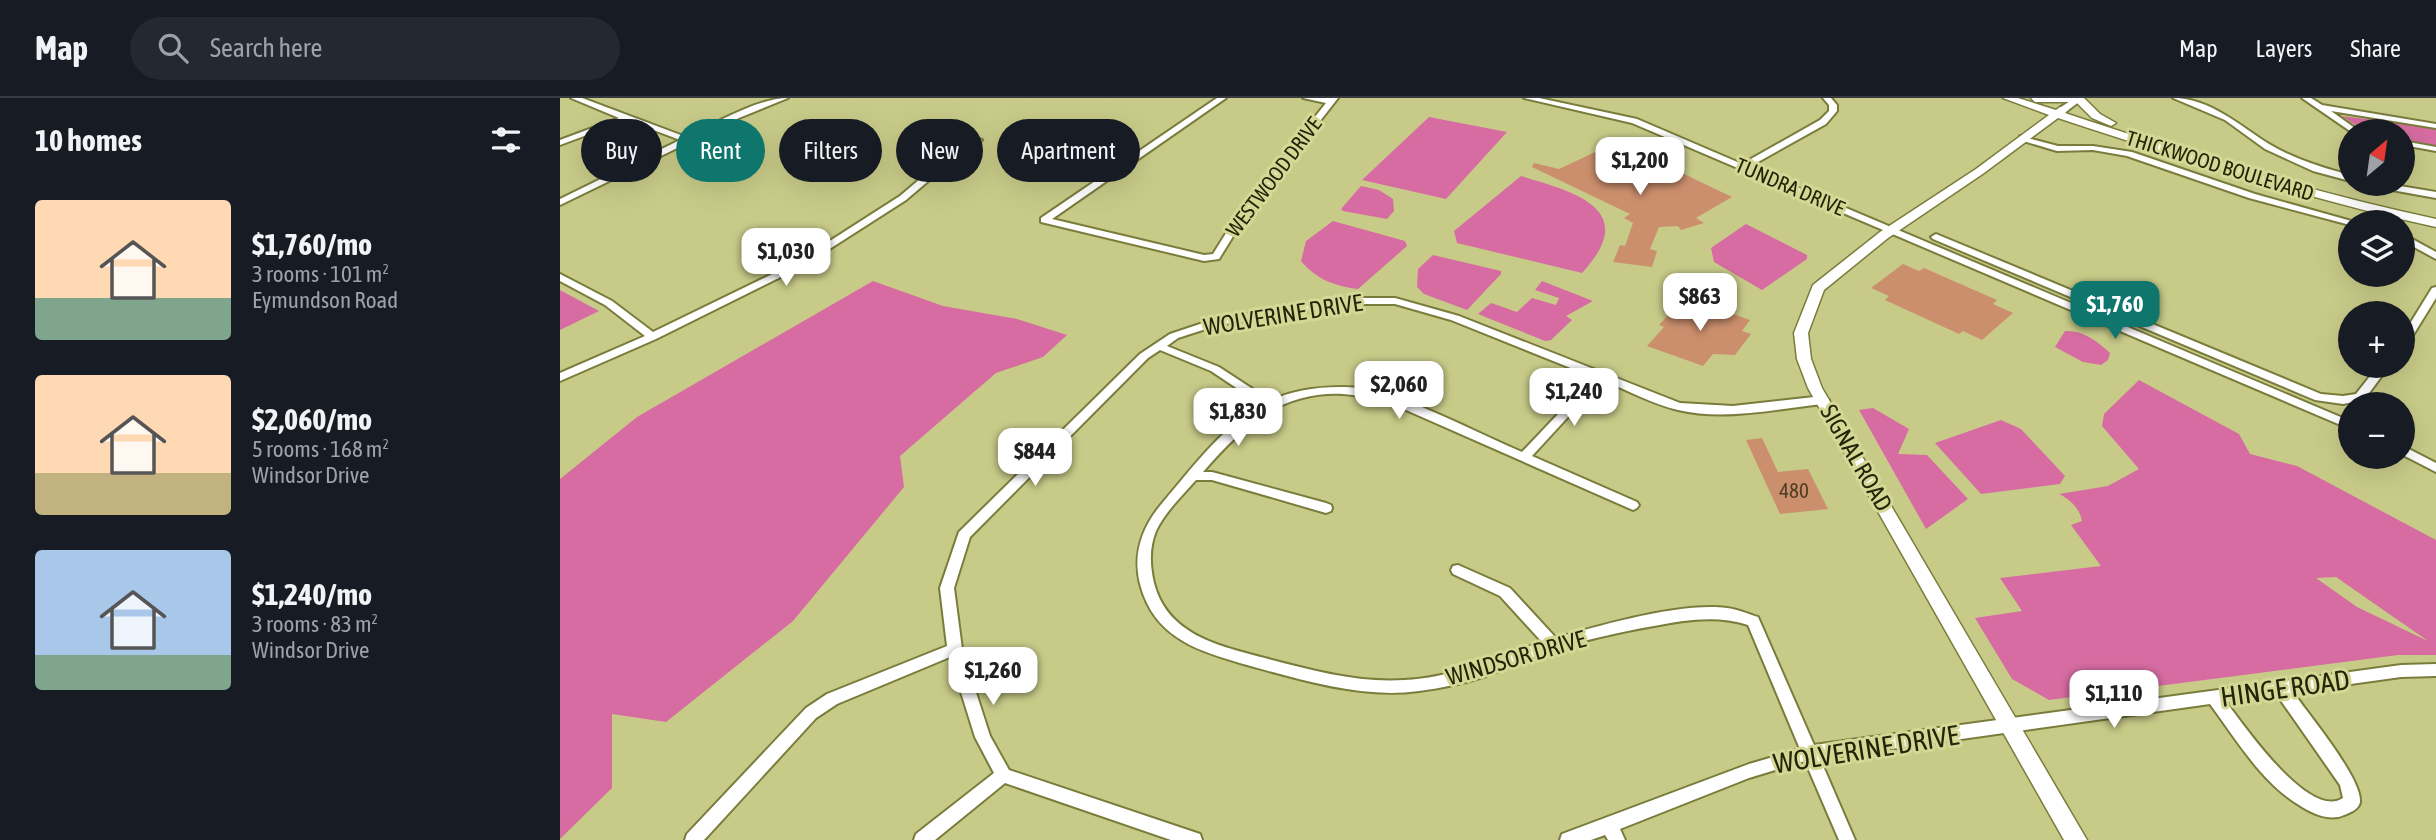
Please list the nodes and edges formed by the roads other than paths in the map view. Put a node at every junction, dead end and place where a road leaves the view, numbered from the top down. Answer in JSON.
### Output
{"nodes":[{"id":1,"x":575,"y":98,"type":"edge"},
{"id":2,"x":781,"y":98,"type":"edge"},
{"id":3,"x":1222,"y":98,"type":"edge"},
{"id":4,"x":1307,"y":98,"type":"edge"},
{"id":5,"x":1827,"y":98,"type":"edge"},
{"id":6,"x":2006,"y":98,"type":"edge"},
{"id":7,"x":2080,"y":98,"type":"edge"},
{"id":8,"x":2177,"y":98,"type":"edge"},
{"id":9,"x":2306,"y":98,"type":"edge"},
{"id":10,"x":1540,"y":99,"type":"edge"},
{"id":11,"x":2033,"y":99,"type":"edge"},
{"id":12,"x":1332,"y":100,"type":"edge"},
{"id":13,"x":2319,"y":107,"type":"junction"},
{"id":14,"x":2061,"y":111,"type":"junction"},
{"id":15,"x":628,"y":117,"type":"junction"},
{"id":16,"x":734,"y":119,"type":"edge"},
{"id":17,"x":2338,"y":120,"type":"edge"},
{"id":18,"x":2436,"y":126,"type":"edge"},
{"id":19,"x":2038,"y":127,"type":"junction"},
{"id":20,"x":2094,"y":127,"type":"junction"},
{"id":21,"x":2120,"y":127,"type":"junction"},
{"id":22,"x":676,"y":136,"type":"edge"},
{"id":23,"x":2023,"y":138,"type":"junction"},
{"id":24,"x":560,"y":143,"type":"edge"},
{"id":25,"x":676,"y":145,"type":"edge"},
{"id":26,"x":2415,"y":145,"type":"edge"},
{"id":27,"x":2436,"y":149,"type":"edge"},
{"id":28,"x":1742,"y":167,"type":"junction"},
{"id":29,"x":2338,"y":175,"type":"edge"},
{"id":30,"x":922,"y":182,"type":"edge"},
{"id":31,"x":2415,"y":191,"type":"edge"},
{"id":32,"x":2436,"y":195,"type":"edge"},
{"id":33,"x":560,"y":202,"type":"edge"},
{"id":34,"x":2436,"y":215,"type":"edge"},
{"id":35,"x":2338,"y":219,"type":"edge"},
{"id":36,"x":2436,"y":223,"type":"edge"},
{"id":37,"x":1892,"y":230,"type":"junction"},
{"id":38,"x":1937,"y":237,"type":"dead end"},
{"id":39,"x":2415,"y":244,"type":"edge"},
{"id":40,"x":2436,"y":256,"type":"edge"},
{"id":41,"x":1216,"y":257,"type":"joint"},
{"id":42,"x":1995,"y":262,"type":"junction"},
{"id":43,"x":1986,"y":270,"type":"junction"},
{"id":44,"x":560,"y":277,"type":"edge"},
{"id":45,"x":2436,"y":290,"type":"edge"},
{"id":46,"x":2415,"y":324,"type":"edge"},
{"id":47,"x":652,"y":337,"type":"junction"},
{"id":48,"x":1158,"y":346,"type":"junction"},
{"id":49,"x":560,"y":377,"type":"edge"},
{"id":50,"x":1599,"y":377,"type":"junction"},
{"id":51,"x":2375,"y":378,"type":"edge"},
{"id":52,"x":1823,"y":401,"type":"junction"},
{"id":53,"x":1268,"y":404,"type":"junction"},
{"id":54,"x":2338,"y":420,"type":"edge"},
{"id":55,"x":1525,"y":456,"type":"junction"},
{"id":56,"x":2415,"y":457,"type":"edge"},
{"id":57,"x":2436,"y":468,"type":"edge"},
{"id":58,"x":1194,"y":476,"type":"junction"},
{"id":59,"x":1633,"y":505,"type":"dead end"},
{"id":60,"x":1326,"y":508,"type":"dead end"},
{"id":61,"x":1458,"y":570,"type":"dead end"},
{"id":62,"x":1553,"y":644,"type":"junction"},
{"id":63,"x":955,"y":649,"type":"junction"},
{"id":64,"x":2436,"y":670,"type":"edge"},
{"id":65,"x":2281,"y":688,"type":"junction"},
{"id":66,"x":2214,"y":698,"type":"junction"},
{"id":67,"x":2010,"y":727,"type":"junction"},
{"id":68,"x":1810,"y":753,"type":"junction"},
{"id":69,"x":1003,"y":775,"type":"junction"},
{"id":70,"x":1614,"y":833,"type":"edge"},
{"id":71,"x":693,"y":840,"type":"edge"},
{"id":72,"x":922,"y":840,"type":"edge"},
{"id":73,"x":1194,"y":840,"type":"edge"},
{"id":74,"x":1569,"y":840,"type":"edge"},
{"id":75,"x":1847,"y":840,"type":"edge"},
{"id":76,"x":2076,"y":840,"type":"edge"}],
"edges":[{"from":1,"to":15,"type":"street"},
{"from":2,"to":16,"type":"street"},
{"from":3,"to":41,"type":"street"},
{"from":4,"to":12,"type":"street"},
{"from":5,"to":28,"type":"street"},
{"from":6,"to":14,"type":"main road","name":"THICKWOOD BOULEVARD"},
{"from":6,"to":19,"type":"main road"},
{"from":7,"to":11,"type":"main road"},
{"from":7,"to":14,"type":"street"},
{"from":7,"to":21,"type":"main road"},
{"from":8,"to":29,"type":"street"},
{"from":9,"to":13,"type":"street"},
{"from":10,"to":28,"type":"street","name":"TUNDRA DRIVE"},
{"from":11,"to":14,"type":"main road","name":"THICKWOOD BOULEVARD"},
{"from":12,"to":41,"type":"street","name":"WESTWOOD DRIVE"},
{"from":13,"to":17,"type":"street"},
{"from":13,"to":18,"type":"street"},
{"from":14,"to":19,"type":"main road","name":"SIGNAL ROAD"},
{"from":14,"to":20,"type":"main road","name":"THICKWOOD BOULEVARD"},
{"from":14,"to":21,"type":"main road","name":"THICKWOOD BOULEVARD"},
{"from":15,"to":22,"type":"street"},
{"from":15,"to":24,"type":"street"},
{"from":19,"to":20,"type":"main road"},
{"from":19,"to":23,"type":"main road","name":"SIGNAL ROAD"},
{"from":20,"to":36,"type":"main road","name":"THICKWOOD BOULEVARD"},
{"from":21,"to":34,"type":"main road","name":"THICKWOOD BOULEVARD"},
{"from":23,"to":35,"type":"street"},
{"from":23,"to":37,"type":"main road","name":"SIGNAL ROAD"},
{"from":25,"to":33,"type":"street"},
{"from":26,"to":27,"type":"street"},
{"from":28,"to":37,"type":"street","name":"TUNDRA DRIVE"},
{"from":30,"to":47,"type":"street"},
{"from":31,"to":32,"type":"street"},
{"from":37,"to":43,"type":"street","name":"TUNDRA DRIVE"},
{"from":37,"to":52,"type":"main road","name":"SIGNAL ROAD"},
{"from":38,"to":42,"type":"street"},
{"from":39,"to":40,"type":"street"},
{"from":42,"to":43,"type":"street"},
{"from":42,"to":51,"type":"street"},
{"from":43,"to":54,"type":"street","name":"TUNDRA DRIVE"},
{"from":44,"to":47,"type":"street"},
{"from":45,"to":46,"type":"street"},
{"from":47,"to":49,"type":"street"},
{"from":48,"to":50,"type":"street","name":"WOLVERINE DRIVE"},
{"from":48,"to":53,"type":"street"},
{"from":48,"to":63,"type":"street","name":"WOLVERINE DRIVE"},
{"from":50,"to":52,"type":"street","name":"WOLVERINE DRIVE"},
{"from":50,"to":55,"type":"street"},
{"from":52,"to":67,"type":"main road","name":"SIGNAL ROAD"},
{"from":53,"to":55,"type":"street","name":"WINDSOR DRIVE"},
{"from":53,"to":58,"type":"street","name":"WINDSOR DRIVE"},
{"from":55,"to":59,"type":"street","name":"WINDSOR DRIVE"},
{"from":56,"to":57,"type":"street"},
{"from":58,"to":60,"type":"street"},
{"from":58,"to":62,"type":"street","name":"WINDSOR DRIVE"},
{"from":61,"to":62,"type":"street"},
{"from":62,"to":68,"type":"street","name":"WINDSOR DRIVE"},
{"from":63,"to":69,"type":"street","name":"WOLVERINE DRIVE"},
{"from":63,"to":71,"type":"street"},
{"from":64,"to":65,"type":"street","name":"HINGE ROAD"},
{"from":65,"to":66,"type":"street","name":"HINGE ROAD"},
{"from":65,"to":66,"type":"street"},
{"from":66,"to":67,"type":"street","name":"HINGE ROAD"},
{"from":67,"to":68,"type":"street","name":"WOLVERINE DRIVE"},
{"from":67,"to":76,"type":"main road","name":"SIGNAL ROAD"},
{"from":68,"to":70,"type":"street","name":"WOLVERINE DRIVE"},
{"from":68,"to":75,"type":"street"},
{"from":69,"to":72,"type":"street"},
{"from":69,"to":73,"type":"street"},
{"from":70,"to":74,"type":"street","name":"WOLVERINE DRIVE"}]}
